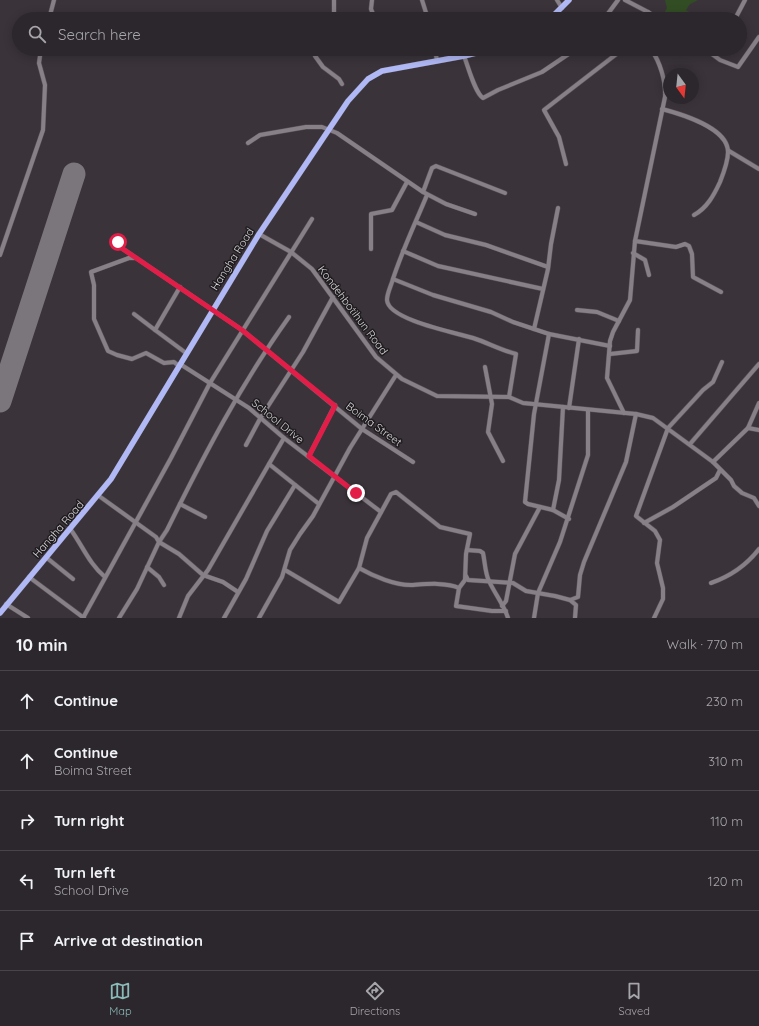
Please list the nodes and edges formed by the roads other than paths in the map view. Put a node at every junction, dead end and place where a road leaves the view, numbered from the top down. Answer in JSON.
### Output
{"nodes":[{"id":1,"x":54,"y":0,"type":"edge"},
{"id":2,"x":334,"y":0,"type":"edge"},
{"id":3,"x":372,"y":0,"type":"edge"},
{"id":4,"x":422,"y":0,"type":"edge"},
{"id":5,"x":557,"y":0,"type":"edge"},
{"id":6,"x":569,"y":0,"type":"edge"},
{"id":7,"x":618,"y":0,"type":"edge"},
{"id":8,"x":624,"y":0,"type":"edge"},
{"id":9,"x":746,"y":0,"type":"edge"},
{"id":10,"x":562,"y":8,"type":"junction"},
{"id":11,"x":51,"y":12,"type":"edge"},
{"id":12,"x":334,"y":12,"type":"edge"},
{"id":13,"x":372,"y":12,"type":"edge"},
{"id":14,"x":425,"y":12,"type":"edge"},
{"id":15,"x":558,"y":12,"type":"edge"},
{"id":16,"x":609,"y":12,"type":"edge"},
{"id":17,"x":648,"y":12,"type":"edge"},
{"id":18,"x":739,"y":12,"type":"edge"},
{"id":19,"x":759,"y":37,"type":"edge"},
{"id":20,"x":747,"y":54,"type":"edge"},
{"id":21,"x":40,"y":56,"type":"edge"},
{"id":22,"x":315,"y":56,"type":"edge"},
{"id":23,"x":436,"y":56,"type":"edge"},
{"id":24,"x":464,"y":56,"type":"joint"},
{"id":25,"x":566,"y":56,"type":"edge"},
{"id":26,"x":613,"y":56,"type":"edge"},
{"id":27,"x":655,"y":56,"type":"edge"},
{"id":28,"x":715,"y":56,"type":"edge"},
{"id":29,"x":745,"y":56,"type":"edge"},
{"id":30,"x":437,"y":61,"type":"junction"},
{"id":31,"x":342,"y":84,"type":"dead end"},
{"id":32,"x":662,"y":109,"type":"junction"},
{"id":33,"x":329,"y":130,"type":"junction"},
{"id":34,"x":248,"y":143,"type":"dead end"},
{"id":35,"x":728,"y":151,"type":"junction"},
{"id":36,"x":566,"y":164,"type":"dead end"},
{"id":37,"x":759,"y":169,"type":"edge"},
{"id":38,"x":407,"y":182,"type":"junction"},
{"id":39,"x":505,"y":193,"type":"dead end"},
{"id":40,"x":425,"y":194,"type":"junction"},
{"id":41,"x":558,"y":208,"type":"dead end"},
{"id":42,"x":475,"y":214,"type":"dead end"},
{"id":43,"x":694,"y":215,"type":"dead end"},
{"id":44,"x":312,"y":219,"type":"dead end"},
{"id":45,"x":416,"y":222,"type":"junction"},
{"id":46,"x":259,"y":234,"type":"junction"},
{"id":47,"x":118,"y":240,"type":"dead end"},
{"id":48,"x":635,"y":241,"type":"junction"},
{"id":49,"x":371,"y":249,"type":"dead end"},
{"id":50,"x":403,"y":251,"type":"junction"},
{"id":51,"x":291,"y":252,"type":"junction"},
{"id":52,"x":633,"y":253,"type":"junction"},
{"id":53,"x":0,"y":256,"type":"edge"},
{"id":54,"x":136,"y":258,"type":"junction"},
{"id":55,"x":548,"y":267,"type":"junction"},
{"id":56,"x":649,"y":275,"type":"dead end"},
{"id":57,"x":393,"y":279,"type":"junction"},
{"id":58,"x":180,"y":287,"type":"junction"},
{"id":59,"x":543,"y":289,"type":"junction"},
{"id":60,"x":721,"y":292,"type":"dead end"},
{"id":61,"x":333,"y":297,"type":"junction"},
{"id":62,"x":577,"y":310,"type":"dead end"},
{"id":63,"x":212,"y":311,"type":"junction"},
{"id":64,"x":134,"y":314,"type":"dead end"},
{"id":65,"x":289,"y":317,"type":"dead end"},
{"id":66,"x":619,"y":321,"type":"junction"},
{"id":67,"x":534,"y":329,"type":"junction"},
{"id":68,"x":155,"y":330,"type":"junction"},
{"id":69,"x":242,"y":330,"type":"junction"},
{"id":70,"x":638,"y":330,"type":"dead end"},
{"id":71,"x":549,"y":334,"type":"junction"},
{"id":72,"x":579,"y":338,"type":"junction"},
{"id":73,"x":610,"y":346,"type":"junction"},
{"id":74,"x":266,"y":350,"type":"junction"},
{"id":75,"x":186,"y":353,"type":"junction"},
{"id":76,"x":610,"y":354,"type":"junction"},
{"id":77,"x":722,"y":362,"type":"dead end"},
{"id":78,"x":759,"y":364,"type":"edge"},
{"id":79,"x":180,"y":365,"type":"junction"},
{"id":80,"x":485,"y":367,"type":"dead end"},
{"id":81,"x":290,"y":370,"type":"junction"},
{"id":82,"x":396,"y":375,"type":"junction"},
{"id":83,"x":210,"y":382,"type":"junction"},
{"id":84,"x":491,"y":396,"type":"junction"},
{"id":85,"x":509,"y":397,"type":"junction"},
{"id":86,"x":236,"y":400,"type":"junction"},
{"id":87,"x":759,"y":403,"type":"edge"},
{"id":88,"x":536,"y":404,"type":"junction"},
{"id":89,"x":335,"y":406,"type":"junction"},
{"id":90,"x":563,"y":407,"type":"junction"},
{"id":91,"x":569,"y":408,"type":"junction"},
{"id":92,"x":588,"y":410,"type":"junction"},
{"id":93,"x":624,"y":413,"type":"junction"},
{"id":94,"x":636,"y":414,"type":"junction"},
{"id":95,"x":261,"y":418,"type":"junction"},
{"id":96,"x":668,"y":428,"type":"junction"},
{"id":97,"x":748,"y":428,"type":"junction"},
{"id":98,"x":362,"y":429,"type":"junction"},
{"id":99,"x":759,"y":430,"type":"edge"},
{"id":100,"x":284,"y":438,"type":"junction"},
{"id":101,"x":690,"y":444,"type":"junction"},
{"id":102,"x":246,"y":445,"type":"dead end"},
{"id":103,"x":309,"y":456,"type":"junction"},
{"id":104,"x":503,"y":461,"type":"dead end"},
{"id":105,"x":413,"y":462,"type":"dead end"},
{"id":106,"x":713,"y":462,"type":"junction"},
{"id":107,"x":269,"y":464,"type":"junction"},
{"id":108,"x":720,"y":470,"type":"junction"},
{"id":109,"x":334,"y":477,"type":"junction"},
{"id":110,"x":295,"y":485,"type":"junction"},
{"id":111,"x":99,"y":496,"type":"junction"},
{"id":112,"x":180,"y":504,"type":"junction"},
{"id":113,"x":319,"y":504,"type":"junction"},
{"id":114,"x":759,"y":506,"type":"edge"},
{"id":115,"x":540,"y":507,"type":"junction"},
{"id":116,"x":553,"y":510,"type":"junction"},
{"id":117,"x":381,"y":512,"type":"junction"},
{"id":118,"x":206,"y":517,"type":"dead end"},
{"id":119,"x":569,"y":519,"type":"junction"},
{"id":120,"x":135,"y":523,"type":"junction"},
{"id":121,"x":644,"y":523,"type":"junction"},
{"id":122,"x":71,"y":530,"type":"junction"},
{"id":123,"x":159,"y":542,"type":"junction"},
{"id":124,"x":467,"y":550,"type":"junction"},
{"id":125,"x":759,"y":550,"type":"edge"},
{"id":126,"x":46,"y":558,"type":"junction"},
{"id":127,"x":147,"y":567,"type":"junction"},
{"id":128,"x":359,"y":568,"type":"junction"},
{"id":129,"x":285,"y":570,"type":"junction"},
{"id":130,"x":203,"y":575,"type":"junction"},
{"id":131,"x":466,"y":576,"type":"junction"},
{"id":132,"x":29,"y":577,"type":"junction"},
{"id":133,"x":105,"y":577,"type":"junction"},
{"id":134,"x":73,"y":578,"type":"dead end"},
{"id":135,"x":488,"y":580,"type":"junction"},
{"id":136,"x":509,"y":582,"type":"junction"},
{"id":137,"x":711,"y":583,"type":"dead end"},
{"id":138,"x":164,"y":585,"type":"dead end"},
{"id":139,"x":459,"y":588,"type":"junction"},
{"id":140,"x":238,"y":592,"type":"junction"},
{"id":141,"x":538,"y":593,"type":"junction"},
{"id":142,"x":570,"y":600,"type":"junction"},
{"id":143,"x":6,"y":604,"type":"junction"},
{"id":144,"x":502,"y":606,"type":"junction"},
{"id":145,"x":506,"y":611,"type":"junction"},
{"id":146,"x":0,"y":613,"type":"edge"},
{"id":147,"x":28,"y":618,"type":"edge"},
{"id":148,"x":83,"y":618,"type":"edge"},
{"id":149,"x":119,"y":618,"type":"edge"},
{"id":150,"x":179,"y":618,"type":"edge"},
{"id":151,"x":224,"y":618,"type":"edge"},
{"id":152,"x":259,"y":618,"type":"edge"},
{"id":153,"x":508,"y":618,"type":"edge"},
{"id":154,"x":534,"y":618,"type":"edge"},
{"id":155,"x":575,"y":618,"type":"edge"},
{"id":156,"x":654,"y":618,"type":"edge"}],
"edges":[{"from":1,"to":11,"type":"street"},
{"from":2,"to":12,"type":"street"},
{"from":3,"to":13,"type":"street"},
{"from":4,"to":14,"type":"street"},
{"from":5,"to":10,"type":"street"},
{"from":6,"to":10,"type":"highway"},
{"from":7,"to":16,"type":"street"},
{"from":8,"to":17,"type":"street"},
{"from":9,"to":18,"type":"street"},
{"from":10,"to":15,"type":"highway"},
{"from":19,"to":20,"type":"street"},
{"from":21,"to":53,"type":"street"},
{"from":22,"to":31,"type":"street"},
{"from":23,"to":30,"type":"street"},
{"from":24,"to":25,"type":"street"},
{"from":24,"to":30,"type":"highway","name":"Hangha Road"},
{"from":26,"to":36,"type":"street"},
{"from":27,"to":32,"type":"street"},
{"from":28,"to":29,"type":"street"},
{"from":30,"to":33,"type":"highway","name":"Hangha Road"},
{"from":32,"to":35,"type":"street"},
{"from":32,"to":48,"type":"street"},
{"from":33,"to":34,"type":"street"},
{"from":33,"to":38,"type":"street"},
{"from":33,"to":46,"type":"highway","name":"Hangha Road"},
{"from":35,"to":37,"type":"street"},
{"from":35,"to":43,"type":"street"},
{"from":38,"to":40,"type":"street"},
{"from":38,"to":49,"type":"street"},
{"from":39,"to":40,"type":"street"},
{"from":40,"to":42,"type":"street"},
{"from":40,"to":45,"type":"street"},
{"from":41,"to":55,"type":"street"},
{"from":44,"to":51,"type":"street"},
{"from":45,"to":50,"type":"street"},
{"from":45,"to":55,"type":"street"},
{"from":46,"to":51,"type":"street","name":"Kondehbotihun Road"},
{"from":46,"to":63,"type":"highway","name":"Hangha Road"},
{"from":47,"to":54,"type":"street","name":"Boima Street"},
{"from":48,"to":52,"type":"street"},
{"from":48,"to":60,"type":"street"},
{"from":50,"to":57,"type":"street"},
{"from":50,"to":59,"type":"street"},
{"from":51,"to":61,"type":"street","name":"Kondehbotihun Road"},
{"from":51,"to":69,"type":"street"},
{"from":52,"to":56,"type":"street"},
{"from":52,"to":66,"type":"street"},
{"from":54,"to":58,"type":"street","name":"Boima Street"},
{"from":54,"to":79,"type":"street","name":"School Drive"},
{"from":55,"to":59,"type":"street"},
{"from":57,"to":67,"type":"street"},
{"from":57,"to":85,"type":"street"},
{"from":58,"to":63,"type":"street","name":"Boima Street"},
{"from":58,"to":68,"type":"street"},
{"from":59,"to":67,"type":"street"},
{"from":61,"to":81,"type":"street"},
{"from":61,"to":82,"type":"street","name":"Kondehbotihun Road"},
{"from":62,"to":66,"type":"street"},
{"from":63,"to":69,"type":"street","name":"Boima Street"},
{"from":63,"to":75,"type":"highway","name":"Hangha Road"},
{"from":64,"to":68,"type":"street"},
{"from":65,"to":74,"type":"street"},
{"from":66,"to":73,"type":"street"},
{"from":67,"to":71,"type":"street"},
{"from":68,"to":75,"type":"street"},
{"from":69,"to":74,"type":"street","name":"Boima Street"},
{"from":69,"to":83,"type":"street"},
{"from":70,"to":76,"type":"street"},
{"from":71,"to":72,"type":"street"},
{"from":71,"to":88,"type":"street"},
{"from":72,"to":73,"type":"street"},
{"from":72,"to":91,"type":"street"},
{"from":73,"to":76,"type":"street"},
{"from":74,"to":81,"type":"street","name":"Boima Street"},
{"from":74,"to":86,"type":"street"},
{"from":75,"to":79,"type":"highway","name":"Hangha Road"},
{"from":76,"to":93,"type":"street"},
{"from":77,"to":96,"type":"street"},
{"from":78,"to":101,"type":"street"},
{"from":79,"to":83,"type":"street","name":"School Drive"},
{"from":79,"to":111,"type":"highway","name":"Hangha Road"},
{"from":80,"to":84,"type":"street"},
{"from":81,"to":89,"type":"street","name":"Boima Street"},
{"from":81,"to":95,"type":"street"},
{"from":82,"to":84,"type":"street","name":"Kondehbotihun Road"},
{"from":82,"to":98,"type":"street"},
{"from":83,"to":86,"type":"street","name":"School Drive"},
{"from":83,"to":120,"type":"street"},
{"from":84,"to":85,"type":"street","name":"Kondehbotihun Road"},
{"from":84,"to":104,"type":"street"},
{"from":85,"to":88,"type":"street","name":"Kondehbotihun Road"},
{"from":86,"to":95,"type":"street","name":"School Drive"},
{"from":86,"to":112,"type":"street"},
{"from":87,"to":97,"type":"street"},
{"from":88,"to":90,"type":"street","name":"Kondehbotihun Road"},
{"from":88,"to":115,"type":"street"},
{"from":89,"to":98,"type":"street","name":"Boima Street"},
{"from":89,"to":103,"type":"street"},
{"from":90,"to":91,"type":"street","name":"Kondehbotihun Road"},
{"from":90,"to":116,"type":"street"},
{"from":91,"to":92,"type":"street","name":"Kondehbotihun Road"},
{"from":92,"to":93,"type":"street","name":"Kondehbotihun Road"},
{"from":92,"to":119,"type":"street"},
{"from":93,"to":94,"type":"street","name":"Kondehbotihun Road"},
{"from":94,"to":96,"type":"street","name":"Kondehbotihun Road"},
{"from":94,"to":142,"type":"street"},
{"from":95,"to":100,"type":"street","name":"School Drive"},
{"from":95,"to":102,"type":"street"},
{"from":96,"to":101,"type":"street","name":"Kondehbotihun Road"},
{"from":96,"to":121,"type":"street"},
{"from":97,"to":99,"type":"street"},
{"from":97,"to":106,"type":"street"},
{"from":98,"to":105,"type":"street","name":"Boima Street"},
{"from":98,"to":109,"type":"street"},
{"from":100,"to":103,"type":"street","name":"School Drive"},
{"from":100,"to":107,"type":"street"},
{"from":101,"to":106,"type":"street","name":"Kondehbotihun Road"},
{"from":103,"to":109,"type":"street","name":"School Drive"},
{"from":106,"to":108,"type":"street","name":"Kondehbotihun Road"},
{"from":107,"to":110,"type":"street"},
{"from":107,"to":130,"type":"street"},
{"from":108,"to":114,"type":"street","name":"Kondehbotihun Road"},
{"from":108,"to":121,"type":"street"},
{"from":109,"to":113,"type":"street"},
{"from":109,"to":117,"type":"street","name":"School Drive"},
{"from":110,"to":113,"type":"street"},
{"from":110,"to":140,"type":"street"},
{"from":111,"to":120,"type":"street"},
{"from":111,"to":122,"type":"highway","name":"Hangha Road"},
{"from":112,"to":118,"type":"street"},
{"from":112,"to":123,"type":"street"},
{"from":113,"to":129,"type":"street"},
{"from":115,"to":116,"type":"street"},
{"from":115,"to":136,"type":"street"},
{"from":116,"to":119,"type":"street"},
{"from":117,"to":124,"type":"street"},
{"from":117,"to":128,"type":"street"},
{"from":119,"to":141,"type":"street"},
{"from":120,"to":123,"type":"street"},
{"from":120,"to":133,"type":"street"},
{"from":121,"to":156,"type":"street"},
{"from":122,"to":126,"type":"highway","name":"Hangha Road"},
{"from":122,"to":133,"type":"street"},
{"from":123,"to":127,"type":"street"},
{"from":123,"to":130,"type":"street"},
{"from":124,"to":131,"type":"street"},
{"from":124,"to":135,"type":"street"},
{"from":125,"to":137,"type":"street"},
{"from":126,"to":132,"type":"highway","name":"Hangha Road"},
{"from":126,"to":134,"type":"street"},
{"from":127,"to":138,"type":"street"},
{"from":127,"to":149,"type":"street"},
{"from":128,"to":129,"type":"street"},
{"from":128,"to":139,"type":"street"},
{"from":129,"to":152,"type":"street"},
{"from":130,"to":140,"type":"street"},
{"from":130,"to":150,"type":"street"},
{"from":131,"to":135,"type":"street"},
{"from":131,"to":139,"type":"street"},
{"from":132,"to":143,"type":"highway","name":"Hangha Road"},
{"from":132,"to":148,"type":"street"},
{"from":133,"to":148,"type":"street"},
{"from":135,"to":136,"type":"street"},
{"from":135,"to":144,"type":"street"},
{"from":136,"to":141,"type":"street"},
{"from":136,"to":144,"type":"street"},
{"from":139,"to":145,"type":"street"},
{"from":140,"to":151,"type":"street"},
{"from":141,"to":142,"type":"street"},
{"from":141,"to":154,"type":"street"},
{"from":142,"to":155,"type":"street"},
{"from":143,"to":146,"type":"highway","name":"Hangha Road"},
{"from":143,"to":147,"type":"street"},
{"from":144,"to":145,"type":"street"},
{"from":145,"to":153,"type":"street"}]}
